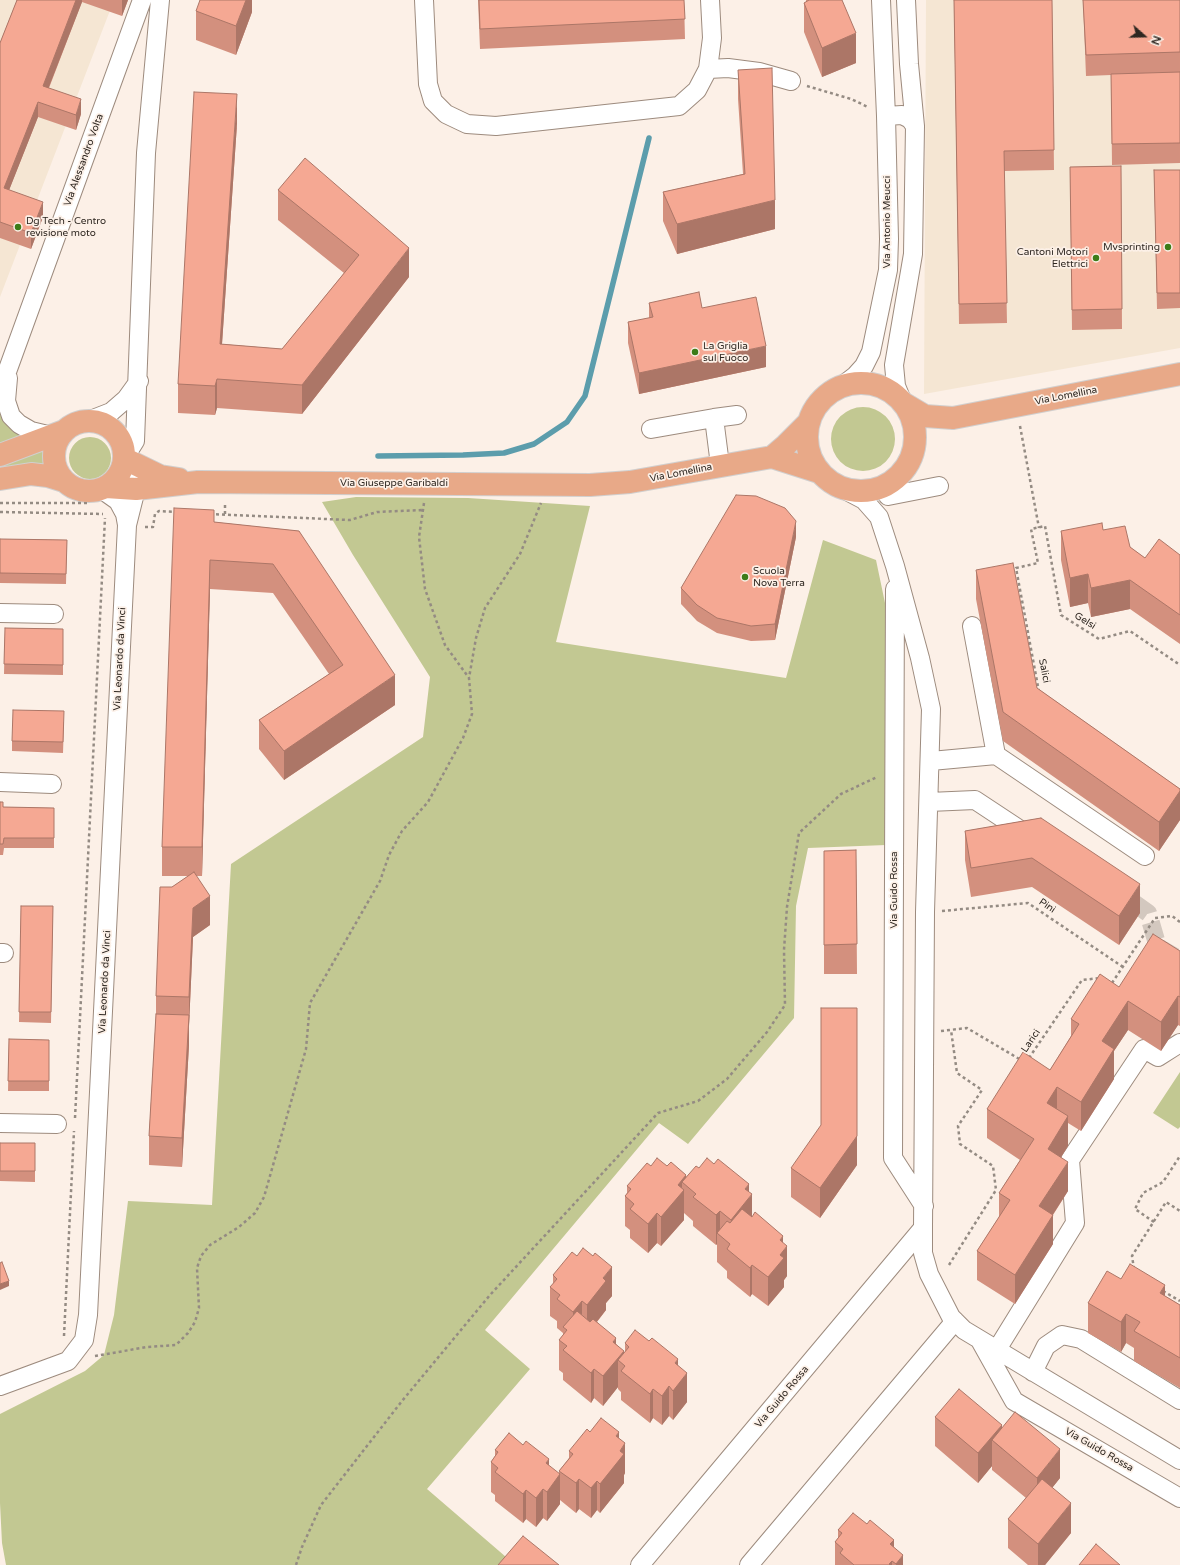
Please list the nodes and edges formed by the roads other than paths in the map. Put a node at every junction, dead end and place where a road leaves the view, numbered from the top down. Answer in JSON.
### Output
{"nodes":[{"id":1,"x":142,"y":0,"type":"edge"},
{"id":2,"x":160,"y":0,"type":"edge"},
{"id":3,"x":424,"y":0,"type":"edge"},
{"id":4,"x":710,"y":0,"type":"edge"},
{"id":5,"x":881,"y":0,"type":"edge"},
{"id":6,"x":906,"y":0,"type":"edge"},
{"id":7,"x":708,"y":69,"type":"junction"},
{"id":8,"x":791,"y":81,"type":"road end"},
{"id":9,"x":886,"y":116,"type":"junction"},
{"id":10,"x":915,"y":126,"type":"junction"},
{"id":11,"x":10,"y":366,"type":"junction"},
{"id":12,"x":1180,"y":374,"type":"edge"},
{"id":13,"x":138,"y":381,"type":"junction"},
{"id":14,"x":842,"y":386,"type":"junction"},
{"id":15,"x":0,"y":391,"type":"edge"},
{"id":16,"x":903,"y":403,"type":"junction"},
{"id":17,"x":737,"y":415,"type":"dead end"},
{"id":18,"x":714,"y":418,"type":"junction"},
{"id":19,"x":953,"y":418,"type":"junction"},
{"id":20,"x":88,"y":421,"type":"junction"},
{"id":21,"x":809,"y":422,"type":"junction"},
{"id":22,"x":651,"y":429,"type":"dead end"},
{"id":23,"x":58,"y":434,"type":"junction"},
{"id":24,"x":0,"y":455,"type":"edge"},
{"id":25,"x":772,"y":456,"type":"junction"},
{"id":26,"x":911,"y":456,"type":"junction"},
{"id":27,"x":124,"y":461,"type":"junction"},
{"id":28,"x":720,"y":465,"type":"junction"},
{"id":29,"x":819,"y":472,"type":"junction"},
{"id":30,"x":0,"y":479,"type":"edge"},
{"id":31,"x":64,"y":480,"type":"junction"},
{"id":32,"x":198,"y":482,"type":"junction"},
{"id":33,"x":590,"y":485,"type":"joint"},
{"id":34,"x":939,"y":486,"type":"dead end"},
{"id":35,"x":890,"y":488,"type":"junction"},
{"id":36,"x":136,"y":489,"type":"junction"},
{"id":37,"x":845,"y":490,"type":"junction"},
{"id":38,"x":100,"y":493,"type":"junction"},
{"id":39,"x":128,"y":526,"type":"junction"},
{"id":40,"x":883,"y":531,"type":"junction"},
{"id":41,"x":895,"y":566,"type":"junction"},
{"id":42,"x":0,"y":613,"type":"edge"},
{"id":43,"x":54,"y":614,"type":"dead end"},
{"id":44,"x":972,"y":626,"type":"dead end"},
{"id":45,"x":996,"y":755,"type":"junction"},
{"id":46,"x":931,"y":761,"type":"junction"},
{"id":47,"x":0,"y":782,"type":"edge"},
{"id":48,"x":52,"y":784,"type":"dead end"},
{"id":49,"x":929,"y":802,"type":"junction"},
{"id":50,"x":1047,"y":847,"type":"edge"},
{"id":51,"x":1145,"y":856,"type":"dead end"},
{"id":52,"x":1180,"y":1043,"type":"edge"},
{"id":53,"x":0,"y":1123,"type":"edge"},
{"id":54,"x":57,"y":1124,"type":"dead end"},
{"id":55,"x":924,"y":1206,"type":"junction"},
{"id":56,"x":923,"y":1228,"type":"junction"},
{"id":57,"x":955,"y":1321,"type":"junction"},
{"id":58,"x":980,"y":1341,"type":"junction"},
{"id":59,"x":996,"y":1351,"type":"junction"},
{"id":60,"x":1033,"y":1372,"type":"junction"},
{"id":61,"x":0,"y":1386,"type":"edge"},
{"id":62,"x":1180,"y":1400,"type":"edge"},
{"id":63,"x":1180,"y":1460,"type":"edge"},
{"id":64,"x":1180,"y":1498,"type":"edge"},
{"id":65,"x":640,"y":1565,"type":"edge"},
{"id":66,"x":749,"y":1565,"type":"edge"}],
"edges":[{"from":1,"to":11,"type":"street","name":"Via Alessandro Volta"},
{"from":2,"to":13,"type":"street"},
{"from":3,"to":7,"type":"street"},
{"from":4,"to":7,"type":"street"},
{"from":5,"to":9,"type":"street","name":"Via Antonio Meucci"},
{"from":6,"to":10,"type":"street"},
{"from":7,"to":8,"type":"street"},
{"from":9,"to":10,"type":"street"},
{"from":9,"to":14,"type":"street","name":"Via Antonio Meucci"},
{"from":10,"to":16,"type":"street"},
{"from":11,"to":15,"type":"street","name":"Via Alessandro Volta"},
{"from":11,"to":23,"type":"street","name":"Via Alessandro Volta"},
{"from":12,"to":19,"type":"main road","name":"Via Lomellina"},
{"from":13,"to":20,"type":"street"},
{"from":13,"to":27,"type":"street"},
{"from":14,"to":16,"type":"main road"},
{"from":14,"to":21,"type":"main road"},
{"from":16,"to":19,"type":"main road","name":"Via Lomellina"},
{"from":16,"to":26,"type":"main road"},
{"from":17,"to":18,"type":"street"},
{"from":18,"to":22,"type":"street"},
{"from":18,"to":28,"type":"street"},
{"from":19,"to":26,"type":"main road","name":"Via Lomellina"},
{"from":20,"to":23,"type":"main road"},
{"from":20,"to":27,"type":"main road"},
{"from":21,"to":25,"type":"main road"},
{"from":21,"to":29,"type":"main road"},
{"from":23,"to":24,"type":"main road"},
{"from":23,"to":31,"type":"main road"},
{"from":25,"to":28,"type":"main road","name":"Via Lomellina"},
{"from":25,"to":29,"type":"main road","name":"Via Lomellina"},
{"from":26,"to":35,"type":"main road"},
{"from":27,"to":32,"type":"main road","name":"Via Giuseppe Garibaldi"},
{"from":27,"to":36,"type":"street"},
{"from":27,"to":38,"type":"main road"},
{"from":28,"to":33,"type":"main road","name":"Via Lomellina"},
{"from":29,"to":37,"type":"main road"},
{"from":30,"to":31,"type":"main road"},
{"from":31,"to":38,"type":"main road"},
{"from":32,"to":33,"type":"main road","name":"Via Giuseppe Garibaldi"},
{"from":32,"to":36,"type":"main road","name":"Via Giuseppe Garibaldi"},
{"from":34,"to":35,"type":"street"},
{"from":35,"to":37,"type":"main road"},
{"from":35,"to":40,"type":"street","name":"Via Guido Rossa"},
{"from":36,"to":38,"type":"main road","name":"Via Giuseppe Garibaldi"},
{"from":36,"to":39,"type":"street"},
{"from":37,"to":40,"type":"street","name":"Via Guido Rossa"},
{"from":38,"to":39,"type":"street"},
{"from":39,"to":61,"type":"street","name":"Via Leonardo da Vinci"},
{"from":40,"to":41,"type":"street","name":"Via Guido Rossa"},
{"from":41,"to":46,"type":"street","name":"Via Guido Rossa"},
{"from":41,"to":55,"type":"street","name":"Via Guido Rossa"},
{"from":42,"to":43,"type":"street"},
{"from":44,"to":45,"type":"street"},
{"from":45,"to":46,"type":"street"},
{"from":45,"to":51,"type":"street"},
{"from":46,"to":49,"type":"street","name":"Via Guido Rossa"},
{"from":47,"to":48,"type":"street"},
{"from":49,"to":50,"type":"street"},
{"from":49,"to":55,"type":"street","name":"Via Guido Rossa"},
{"from":52,"to":59,"type":"street"},
{"from":53,"to":54,"type":"street"},
{"from":55,"to":56,"type":"street","name":"Via Guido Rossa"},
{"from":56,"to":57,"type":"street","name":"Via Guido Rossa"},
{"from":56,"to":65,"type":"street","name":"Via Guido Rossa"},
{"from":57,"to":58,"type":"street","name":"Via Guido Rossa"},
{"from":57,"to":66,"type":"street"},
{"from":58,"to":59,"type":"street","name":"Via Guido Rossa"},
{"from":58,"to":64,"type":"street","name":"Via Guido Rossa"},
{"from":59,"to":60,"type":"street","name":"Via Guido Rossa"},
{"from":60,"to":62,"type":"street"},
{"from":60,"to":63,"type":"street","name":"Via Guido Rossa"}]}
